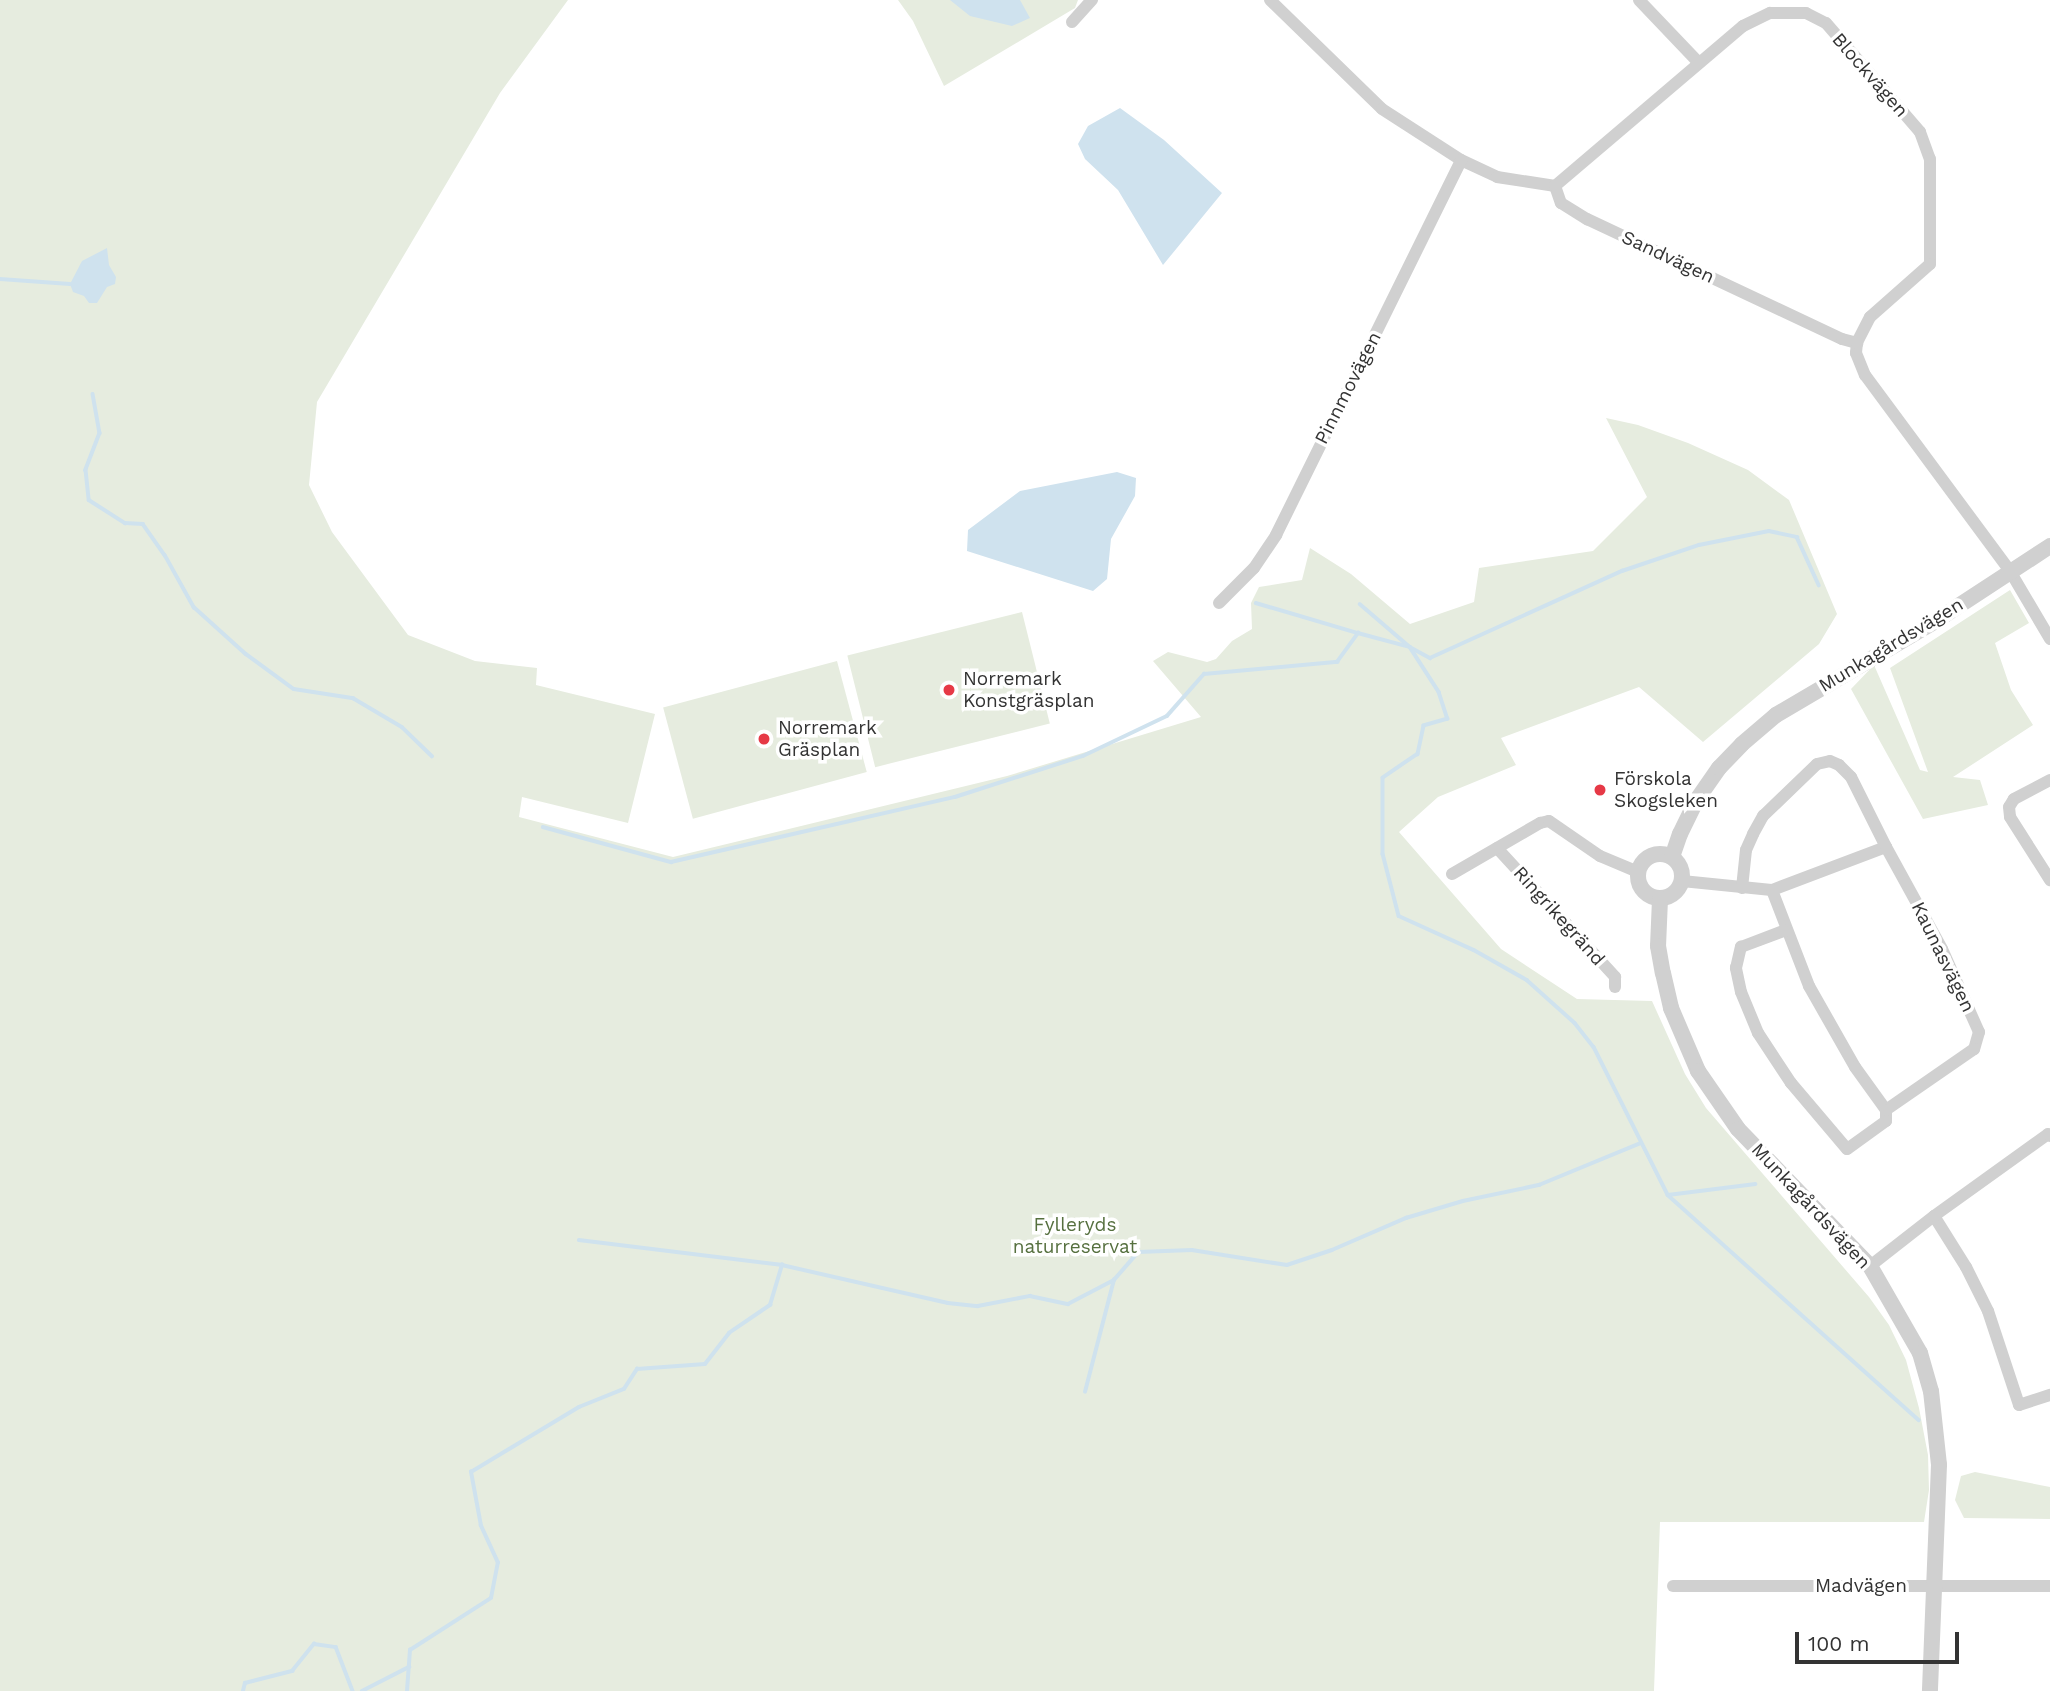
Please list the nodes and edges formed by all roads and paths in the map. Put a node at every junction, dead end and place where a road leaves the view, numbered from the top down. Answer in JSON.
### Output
{"nodes":[{"id":1,"x":1092,"y":0,"type":"edge"},
{"id":2,"x":1270,"y":0,"type":"edge"},
{"id":3,"x":1639,"y":0,"type":"edge"},
{"id":4,"x":1072,"y":22,"type":"dead end"},
{"id":5,"x":1699,"y":63,"type":"junction"},
{"id":6,"x":1461,"y":160,"type":"junction"},
{"id":7,"x":1555,"y":186,"type":"junction"},
{"id":8,"x":1857,"y":343,"type":"junction"},
{"id":9,"x":2050,"y":546,"type":"edge"},
{"id":10,"x":2010,"y":571,"type":"junction"},
{"id":11,"x":1219,"y":603,"type":"dead end"},
{"id":12,"x":2050,"y":639,"type":"edge"},
{"id":13,"x":2050,"y":780,"type":"edge"},
{"id":14,"x":1886,"y":847,"type":"junction"},
{"id":15,"x":1497,"y":848,"type":"junction"},
{"id":16,"x":1672,"y":857,"type":"junction"},
{"id":17,"x":1638,"y":872,"type":"junction"},
{"id":18,"x":1452,"y":874,"type":"dead end"},
{"id":19,"x":2050,"y":880,"type":"edge"},
{"id":20,"x":1682,"y":881,"type":"junction"},
{"id":21,"x":1742,"y":888,"type":"junction"},
{"id":22,"x":1772,"y":890,"type":"junction"},
{"id":23,"x":1660,"y":899,"type":"junction"},
{"id":24,"x":1786,"y":930,"type":"junction"},
{"id":25,"x":1615,"y":987,"type":"dead end"},
{"id":26,"x":1886,"y":1110,"type":"junction"},
{"id":27,"x":2050,"y":1136,"type":"edge"},
{"id":28,"x":1934,"y":1216,"type":"junction"},
{"id":29,"x":1870,"y":1266,"type":"junction"},
{"id":30,"x":2050,"y":1395,"type":"edge"},
{"id":31,"x":1672,"y":1586,"type":"dead end"},
{"id":32,"x":1933,"y":1586,"type":"junction"},
{"id":33,"x":2050,"y":1586,"type":"edge"},
{"id":34,"x":1930,"y":1691,"type":"edge"}],
"edges":[{"from":1,"to":4,"type":"street"},
{"from":2,"to":6,"type":"street"},
{"from":3,"to":5,"type":"street"},
{"from":5,"to":7,"type":"street","name":"Blockvägen"},
{"from":5,"to":8,"type":"street","name":"Blockvägen"},
{"from":6,"to":7,"type":"street"},
{"from":6,"to":11,"type":"street","name":"Pinnmovägen"},
{"from":7,"to":8,"type":"street","name":"Sandvägen"},
{"from":8,"to":10,"type":"street"},
{"from":9,"to":10,"type":"street","name":"Munkagårdsvägen"},
{"from":10,"to":12,"type":"street"},
{"from":10,"to":16,"type":"street","name":"Munkagårdsvägen"},
{"from":13,"to":19,"type":"street"},
{"from":14,"to":21,"type":"street","name":"Kaunasvägen"},
{"from":14,"to":22,"type":"street"},
{"from":14,"to":26,"type":"street","name":"Kaunasvägen"},
{"from":15,"to":17,"type":"street","name":"Ringrikegränd"},
{"from":15,"to":18,"type":"street","name":"Ringrikegränd"},
{"from":15,"to":25,"type":"street","name":"Ringrikegränd"},
{"from":16,"to":17,"type":"street"},
{"from":16,"to":20,"type":"street"},
{"from":17,"to":23,"type":"street"},
{"from":20,"to":21,"type":"street"},
{"from":20,"to":23,"type":"street"},
{"from":21,"to":22,"type":"street"},
{"from":22,"to":24,"type":"street"},
{"from":23,"to":29,"type":"street","name":"Munkagårdsvägen"},
{"from":24,"to":26,"type":"street"},
{"from":24,"to":26,"type":"street","name":"Kaunasvägen"},
{"from":27,"to":28,"type":"street"},
{"from":28,"to":29,"type":"street"},
{"from":28,"to":30,"type":"street"},
{"from":29,"to":32,"type":"street","name":"Munkagårdsvägen"},
{"from":31,"to":32,"type":"street","name":"Madvägen"},
{"from":32,"to":33,"type":"street","name":"Madvägen"},
{"from":32,"to":34,"type":"street","name":"Munkagårdsvägen"}]}
